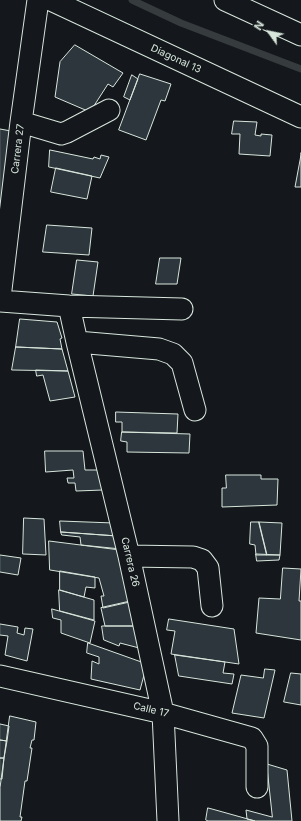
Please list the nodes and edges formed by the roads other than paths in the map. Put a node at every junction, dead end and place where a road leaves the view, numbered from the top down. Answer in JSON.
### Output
{"nodes":[{"id":1,"x":38,"y":0,"type":"edge"},
{"id":2,"x":51,"y":0,"type":"edge"},
{"id":3,"x":225,"y":0,"type":"edge"},
{"id":4,"x":301,"y":35,"type":"edge"},
{"id":5,"x":109,"y":110,"type":"dead end"},
{"id":6,"x":301,"y":117,"type":"edge"},
{"id":7,"x":21,"y":122,"type":"junction"},
{"id":8,"x":0,"y":298,"type":"edge"},
{"id":9,"x":0,"y":301,"type":"edge"},
{"id":10,"x":69,"y":306,"type":"junction"},
{"id":11,"x":182,"y":309,"type":"dead end"},
{"id":12,"x":77,"y":342,"type":"junction"},
{"id":13,"x":195,"y":410,"type":"dead end"},
{"id":14,"x":129,"y":556,"type":"junction"},
{"id":15,"x":212,"y":606,"type":"dead end"},
{"id":16,"x":0,"y":676,"type":"edge"},
{"id":17,"x":163,"y":713,"type":"junction"},
{"id":18,"x":257,"y":787,"type":"dead end"},
{"id":19,"x":168,"y":821,"type":"edge"}],
"edges":[{"from":1,"to":7,"type":"street","name":"Carrera 27"},
{"from":2,"to":6,"type":"street","name":"Diagonal 13"},
{"from":3,"to":4,"type":"street"},
{"from":5,"to":7,"type":"street"},
{"from":7,"to":8,"type":"street","name":"Carrera 27"},
{"from":9,"to":10,"type":"street"},
{"from":10,"to":11,"type":"street"},
{"from":10,"to":12,"type":"street","name":"Carrera 26"},
{"from":12,"to":13,"type":"street"},
{"from":12,"to":14,"type":"street","name":"Carrera 26"},
{"from":14,"to":15,"type":"street"},
{"from":14,"to":17,"type":"street","name":"Carrera 26"},
{"from":16,"to":17,"type":"street","name":"Calle 17"},
{"from":17,"to":18,"type":"street","name":"Calle 17"},
{"from":17,"to":19,"type":"street","name":"Carrera 26"}]}
